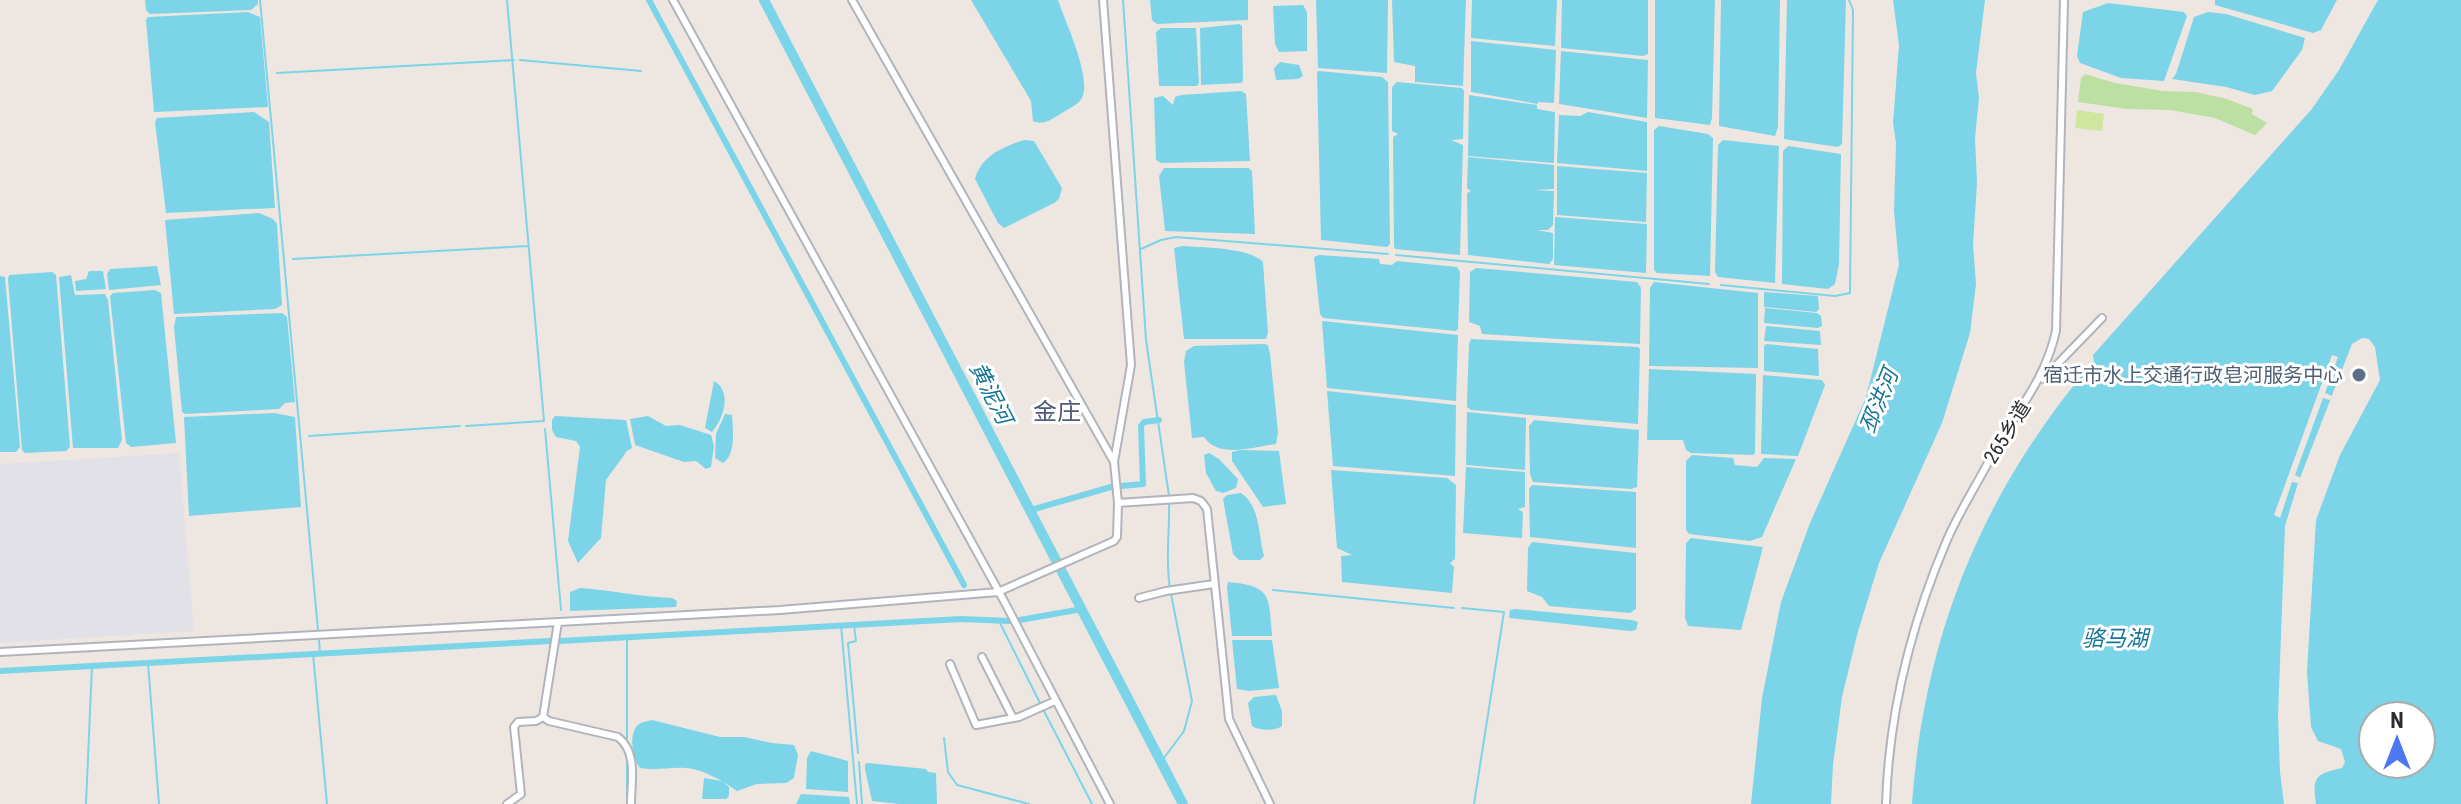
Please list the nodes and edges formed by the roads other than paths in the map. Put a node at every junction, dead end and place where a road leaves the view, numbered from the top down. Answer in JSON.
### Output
{"nodes":[{"id":1,"x":673,"y":0,"type":"edge"},
{"id":2,"x":852,"y":0,"type":"edge"},
{"id":3,"x":1103,"y":0,"type":"edge"},
{"id":4,"x":2064,"y":0,"type":"edge"},
{"id":5,"x":2102,"y":318,"type":"dead end"},
{"id":6,"x":2056,"y":331,"type":"junction"},
{"id":7,"x":2071,"y":349,"type":"junction"},
{"id":8,"x":2037,"y":384,"type":"junction"},
{"id":9,"x":1114,"y":462,"type":"junction"},
{"id":10,"x":1118,"y":503,"type":"junction"},
{"id":11,"x":1214,"y":584,"type":"junction"},
{"id":12,"x":998,"y":592,"type":"junction"},
{"id":13,"x":1139,"y":598,"type":"dead end"},
{"id":14,"x":558,"y":622,"type":"junction"},
{"id":15,"x":0,"y":652,"type":"edge"},
{"id":16,"x":982,"y":657,"type":"dead end"},
{"id":17,"x":950,"y":664,"type":"dead end"},
{"id":18,"x":1055,"y":701,"type":"junction"},
{"id":19,"x":543,"y":717,"type":"junction"},
{"id":20,"x":1013,"y":718,"type":"junction"},
{"id":21,"x":507,"y":804,"type":"edge"},
{"id":22,"x":631,"y":804,"type":"edge"},
{"id":23,"x":1110,"y":804,"type":"edge"},
{"id":24,"x":1270,"y":804,"type":"edge"},
{"id":25,"x":1886,"y":804,"type":"edge"}],
"edges":[{"from":1,"to":12,"type":"street"},
{"from":2,"to":9,"type":"street"},
{"from":3,"to":9,"type":"street"},
{"from":4,"to":6,"type":"street","name":"265乡道"},
{"from":5,"to":7,"type":"street"},
{"from":6,"to":7,"type":"street"},
{"from":6,"to":8,"type":"street","name":"265乡道"},
{"from":7,"to":8,"type":"street"},
{"from":8,"to":25,"type":"street","name":"265乡道"},
{"from":9,"to":10,"type":"street"},
{"from":10,"to":11,"type":"street"},
{"from":10,"to":12,"type":"street"},
{"from":11,"to":13,"type":"street"},
{"from":11,"to":24,"type":"street"},
{"from":12,"to":14,"type":"street"},
{"from":12,"to":18,"type":"street"},
{"from":14,"to":15,"type":"street"},
{"from":14,"to":19,"type":"street"},
{"from":16,"to":20,"type":"street"},
{"from":17,"to":20,"type":"street"},
{"from":18,"to":20,"type":"street"},
{"from":18,"to":23,"type":"street"},
{"from":19,"to":21,"type":"street"},
{"from":19,"to":22,"type":"street"}]}
